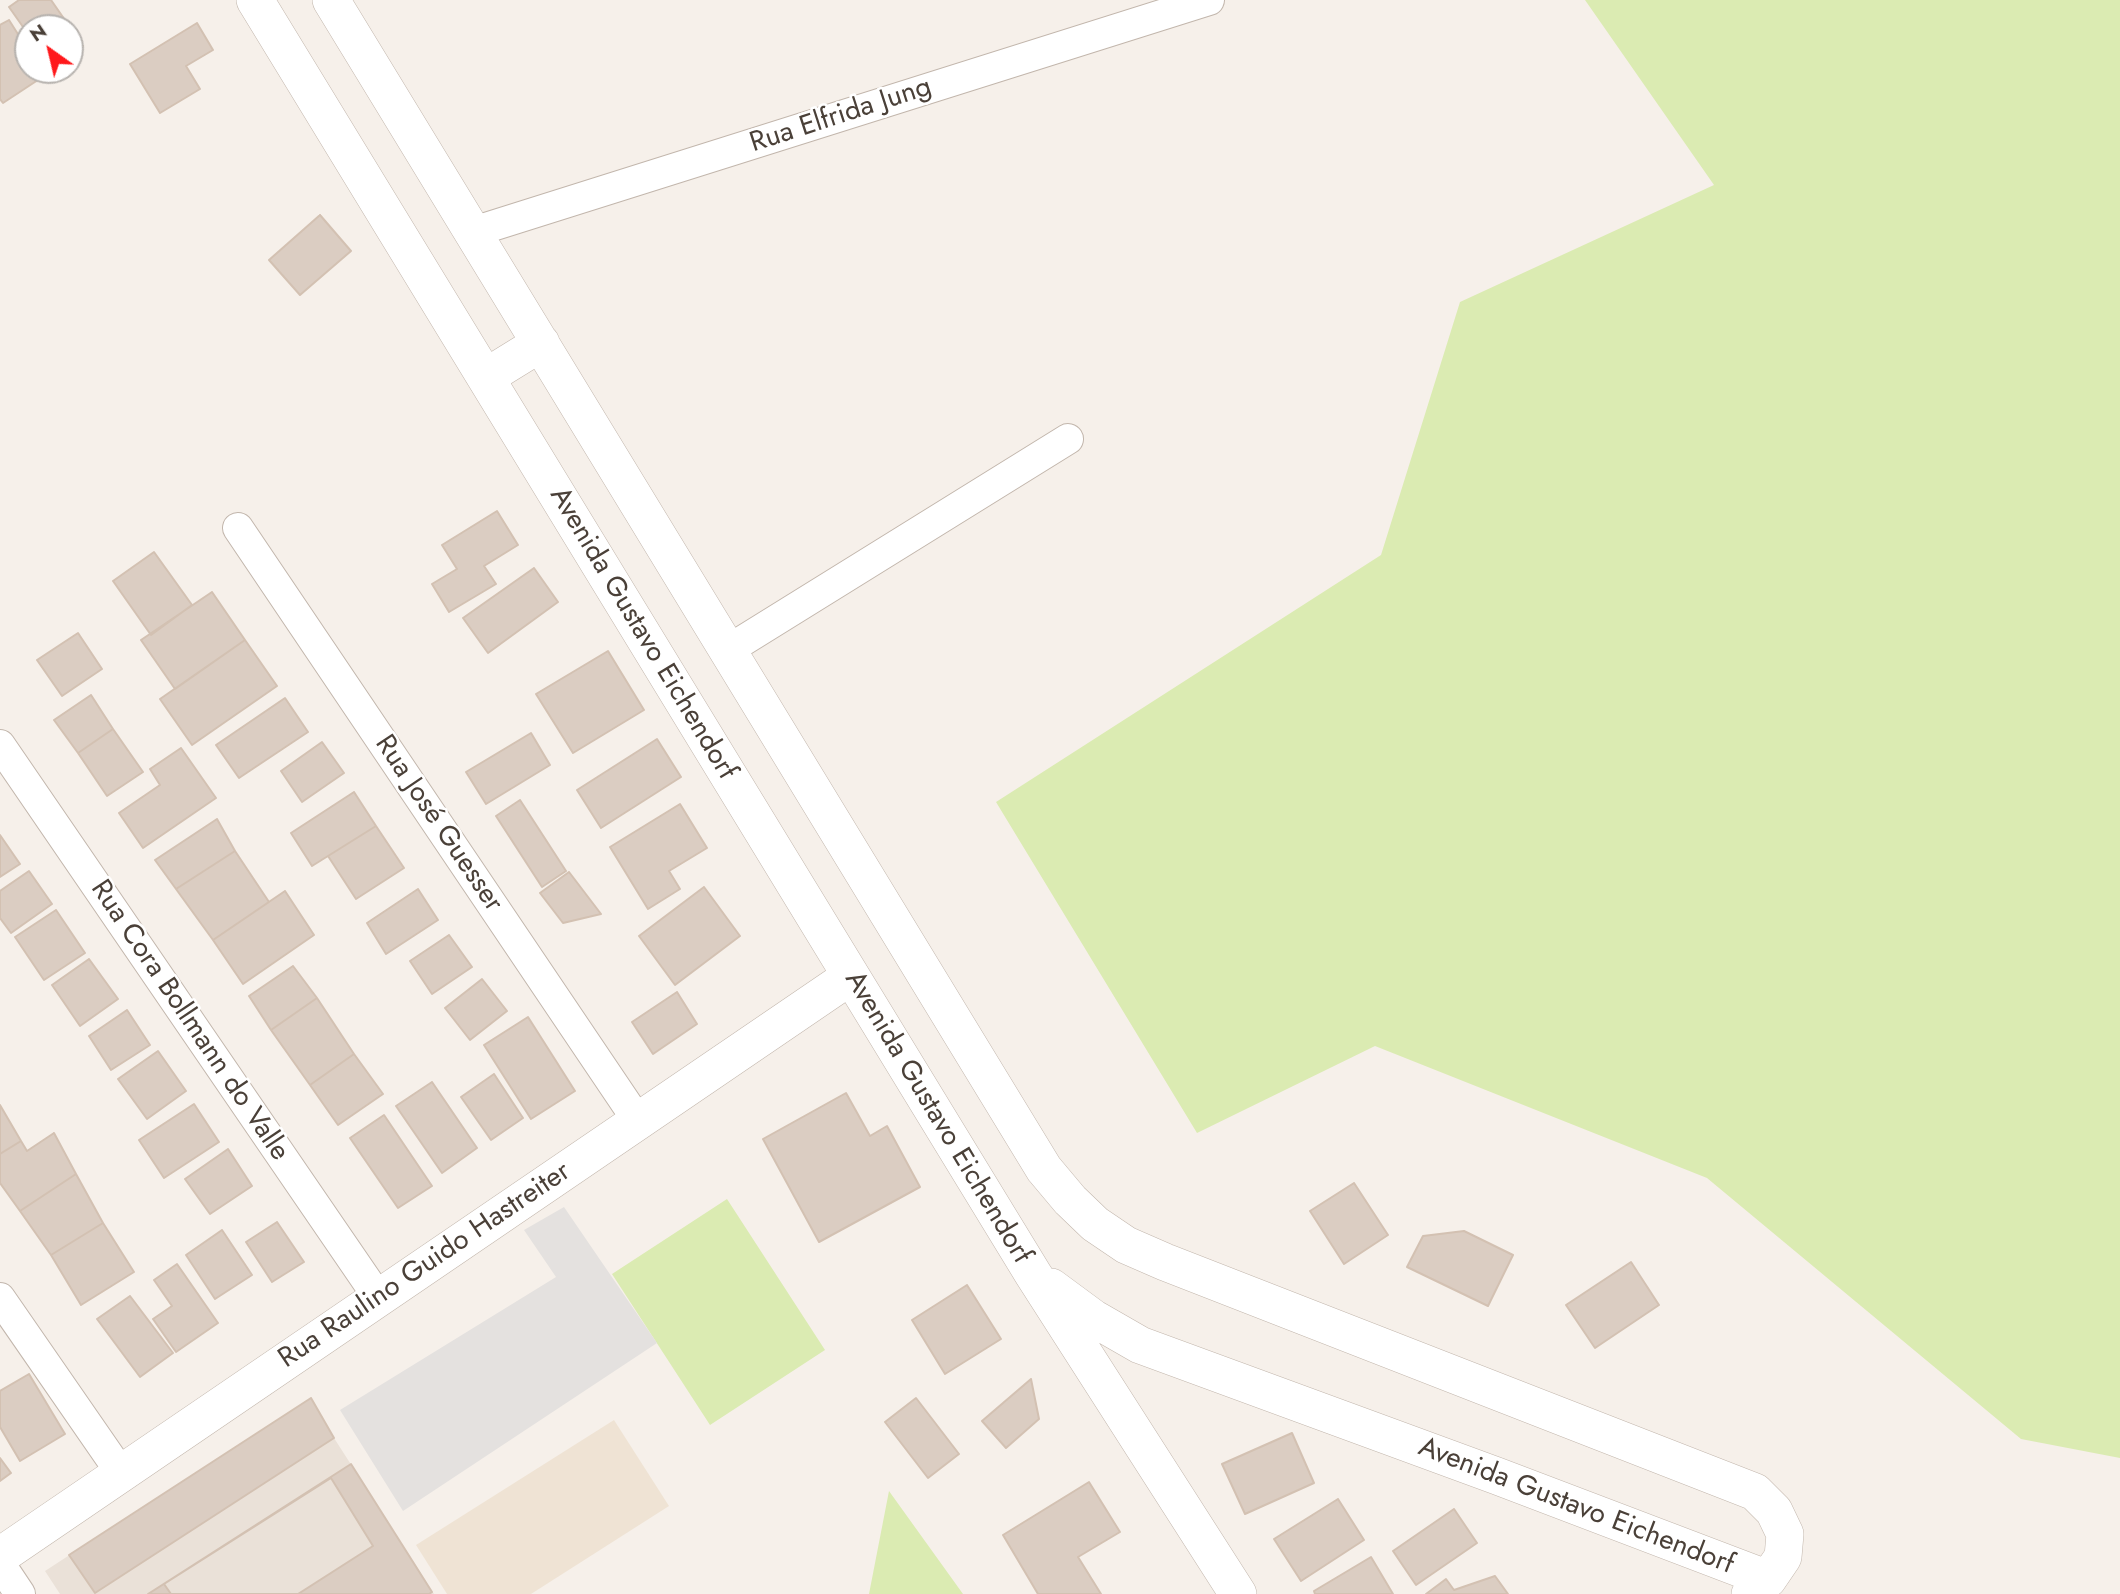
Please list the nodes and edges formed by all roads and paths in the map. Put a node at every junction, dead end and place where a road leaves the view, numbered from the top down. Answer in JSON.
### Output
{"nodes":[{"id":1,"x":255,"y":0,"type":"edge"},
{"id":2,"x":331,"y":0,"type":"edge"},
{"id":3,"x":1209,"y":0,"type":"edge"},
{"id":4,"x":473,"y":232,"type":"junction"},
{"id":5,"x":541,"y":343,"type":"junction"},
{"id":6,"x":486,"y":377,"type":"junction"},
{"id":7,"x":1068,"y":439,"type":"dead end"},
{"id":8,"x":238,"y":528,"type":"dead end"},
{"id":9,"x":727,"y":650,"type":"junction"},
{"id":10,"x":0,"y":745,"type":"edge"},
{"id":11,"x":850,"y":976,"type":"junction"},
{"id":12,"x":638,"y":1121,"type":"junction"},
{"id":13,"x":1033,"y":1274,"type":"junction"},
{"id":14,"x":0,"y":1297,"type":"edge"},
{"id":15,"x":378,"y":1297,"type":"junction"},
{"id":16,"x":121,"y":1473,"type":"junction"},
{"id":17,"x":0,"y":1556,"type":"edge"},
{"id":18,"x":0,"y":1564,"type":"edge"},
{"id":19,"x":1759,"y":1587,"type":"edge"},
{"id":20,"x":20,"y":1594,"type":"edge"},
{"id":21,"x":1238,"y":1594,"type":"edge"}],
"edges":[{"from":1,"to":6,"type":"street","name":"Avenida Gustavo Eichendorf"},
{"from":2,"to":4,"type":"street","name":"Avenida Gustavo Eichendorf"},
{"from":3,"to":4,"type":"street","name":"Rua Elfrida Jung"},
{"from":4,"to":5,"type":"street","name":"Avenida Gustavo Eichendorf"},
{"from":5,"to":6,"type":"street"},
{"from":5,"to":9,"type":"street","name":"Avenida Gustavo Eichendorf"},
{"from":6,"to":11,"type":"street","name":"Avenida Gustavo Eichendorf"},
{"from":7,"to":9,"type":"street"},
{"from":8,"to":12,"type":"street","name":"Rua José Guesser"},
{"from":9,"to":19,"type":"street","name":"Avenida Gustavo Eichendorf"},
{"from":10,"to":15,"type":"street","name":"Rua Cora Bollmann do Valle"},
{"from":11,"to":12,"type":"street","name":"Rua Raulino Guido Hastreiter"},
{"from":11,"to":13,"type":"street","name":"Avenida Gustavo Eichendorf"},
{"from":12,"to":15,"type":"street","name":"Rua Raulino Guido Hastreiter"},
{"from":13,"to":19,"type":"street","name":"Avenida Gustavo Eichendorf"},
{"from":13,"to":21,"type":"street"},
{"from":14,"to":16,"type":"street"},
{"from":15,"to":16,"type":"street","name":"Rua Raulino Guido Hastreiter"},
{"from":16,"to":17,"type":"street","name":"Rua Raulino Guido Hastreiter"},
{"from":18,"to":20,"type":"street"}]}
